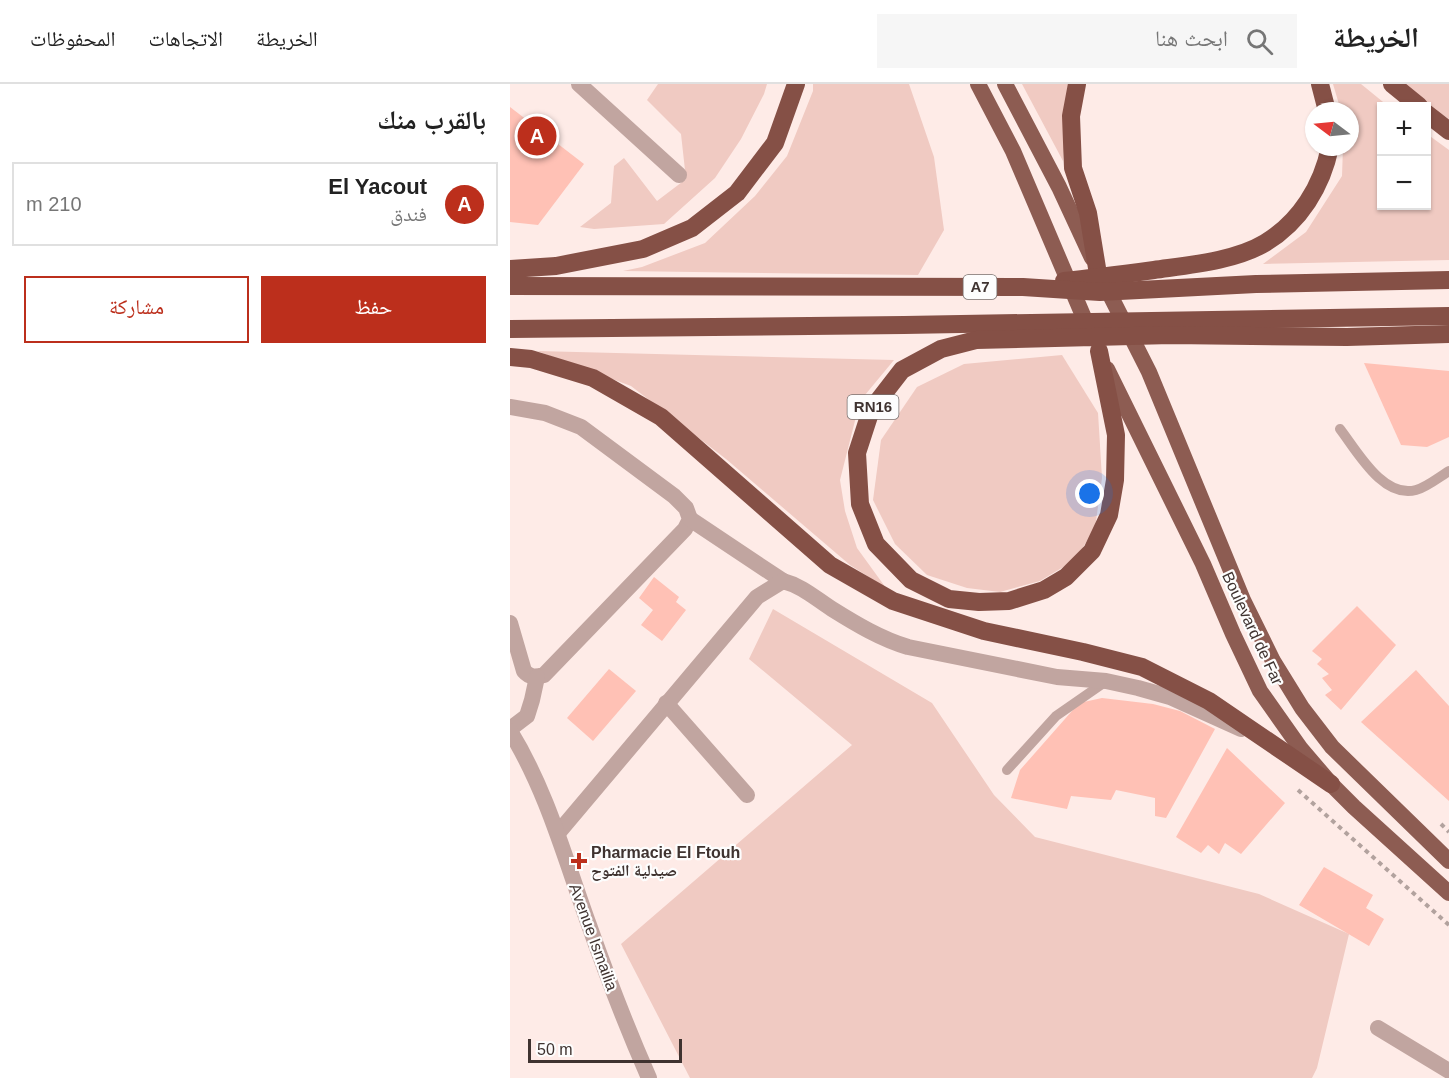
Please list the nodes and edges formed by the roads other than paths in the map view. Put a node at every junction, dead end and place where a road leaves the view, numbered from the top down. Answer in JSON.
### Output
{"nodes":[{"id":1,"x":579,"y":84,"type":"edge"},
{"id":2,"x":796,"y":84,"type":"edge"},
{"id":3,"x":978,"y":84,"type":"edge"},
{"id":4,"x":1005,"y":84,"type":"edge"},
{"id":5,"x":1077,"y":84,"type":"edge"},
{"id":6,"x":1320,"y":84,"type":"edge"},
{"id":7,"x":1392,"y":84,"type":"edge"},
{"id":8,"x":1325,"y":102,"type":"edge"},
{"id":9,"x":1414,"y":102,"type":"edge"},
{"id":10,"x":1431,"y":117,"type":"edge"},
{"id":11,"x":1449,"y":131,"type":"edge"},
{"id":12,"x":1328,"y":156,"type":"edge"},
{"id":13,"x":679,"y":175,"type":"dead end"},
{"id":14,"x":1097,"y":268,"type":"junction"},
{"id":15,"x":510,"y":269,"type":"edge"},
{"id":16,"x":1449,"y":280,"type":"edge"},
{"id":17,"x":510,"y":286,"type":"edge"},
{"id":18,"x":1023,"y":287,"type":"junction"},
{"id":19,"x":1449,"y":316,"type":"edge"},
{"id":20,"x":510,"y":329,"type":"edge"},
{"id":21,"x":1449,"y":334,"type":"edge"},
{"id":22,"x":1099,"y":351,"type":"junction"},
{"id":23,"x":510,"y":357,"type":"edge"},
{"id":24,"x":510,"y":407,"type":"edge"},
{"id":25,"x":1340,"y":429,"type":"dead end"},
{"id":26,"x":1449,"y":471,"type":"edge"},
{"id":27,"x":690,"y":519,"type":"junction"},
{"id":28,"x":783,"y":581,"type":"junction"},
{"id":29,"x":510,"y":623,"type":"edge"},
{"id":30,"x":537,"y":677,"type":"junction"},
{"id":31,"x":1106,"y":681,"type":"junction"},
{"id":32,"x":666,"y":703,"type":"junction"},
{"id":33,"x":510,"y":730,"type":"edge"},
{"id":34,"x":1266,"y":740,"type":"junction"},
{"id":35,"x":1007,"y":770,"type":"dead end"},
{"id":36,"x":1332,"y":784,"type":"junction"},
{"id":37,"x":747,"y":795,"type":"dead end"},
{"id":38,"x":558,"y":833,"type":"junction"},
{"id":39,"x":1449,"y":861,"type":"edge"},
{"id":40,"x":1449,"y":893,"type":"edge"},
{"id":41,"x":1378,"y":1028,"type":"dead end"},
{"id":42,"x":1449,"y":1071,"type":"edge"},
{"id":43,"x":649,"y":1078,"type":"edge"}],
"edges":[{"from":1,"to":13,"type":"street"},
{"from":2,"to":15,"type":"highway"},
{"from":3,"to":22,"type":"highway","number":"RN16"},
{"from":4,"to":14,"type":"highway","name":"Boulevard de Far"},
{"from":5,"to":14,"type":"highway"},
{"from":6,"to":8,"type":"highway"},
{"from":7,"to":9,"type":"highway"},
{"from":10,"to":11,"type":"highway"},
{"from":12,"to":18,"type":"highway"},
{"from":14,"to":39,"type":"highway","name":"Boulevard de Far"},
{"from":16,"to":18,"type":"highway","number":"A7"},
{"from":17,"to":18,"type":"highway","number":"A7"},
{"from":19,"to":20,"type":"highway","number":"A7"},
{"from":21,"to":22,"type":"highway","number":"RN16"},
{"from":22,"to":36,"type":"highway","name":"Boulevard de Far"},
{"from":23,"to":34,"type":"highway"},
{"from":24,"to":27,"type":"street"},
{"from":25,"to":26,"type":"lane"},
{"from":27,"to":28,"type":"street"},
{"from":27,"to":30,"type":"street"},
{"from":28,"to":31,"type":"street"},
{"from":28,"to":32,"type":"street"},
{"from":29,"to":30,"type":"street"},
{"from":30,"to":33,"type":"street"},
{"from":31,"to":34,"type":"street"},
{"from":31,"to":35,"type":"lane"},
{"from":32,"to":37,"type":"street"},
{"from":32,"to":38,"type":"street"},
{"from":33,"to":38,"type":"street","name":"Avenue Ismailia"},
{"from":34,"to":36,"type":"highway"},
{"from":36,"to":40,"type":"highway","name":"Boulevard de Far"},
{"from":38,"to":43,"type":"street","name":"Avenue Ismailia"},
{"from":41,"to":42,"type":"street"}]}
